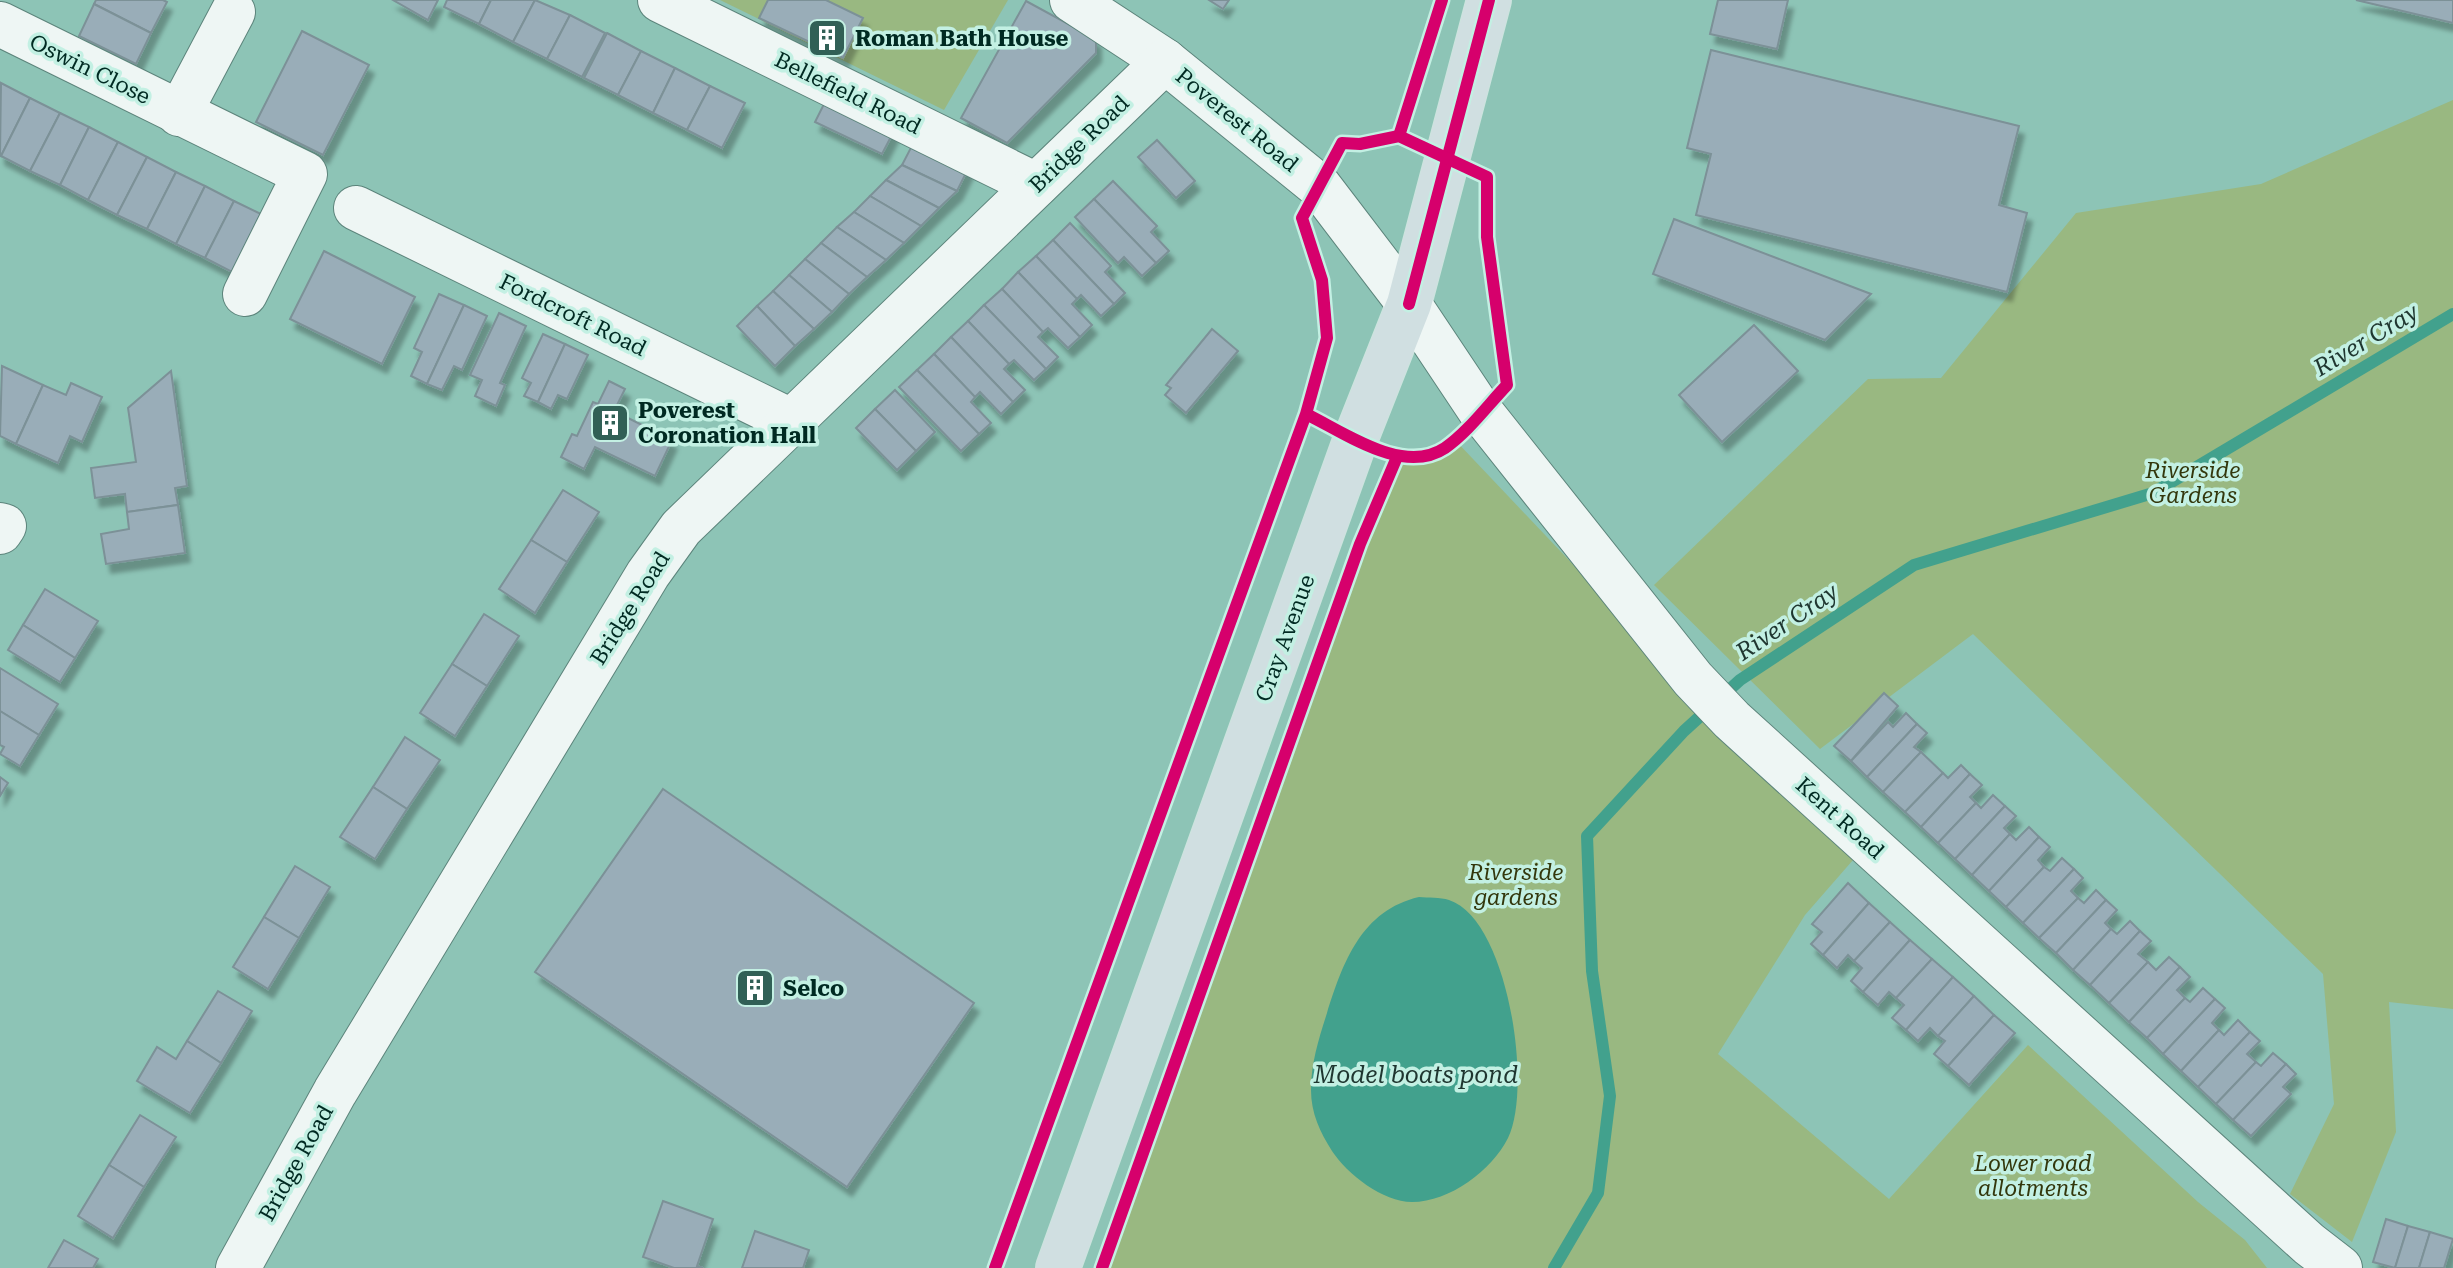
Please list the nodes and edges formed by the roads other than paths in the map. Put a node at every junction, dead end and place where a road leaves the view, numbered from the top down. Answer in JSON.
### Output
{"nodes":[{"id":1,"x":660,"y":0,"type":"edge"},
{"id":2,"x":1072,"y":0,"type":"edge"},
{"id":3,"x":1489,"y":0,"type":"edge"},
{"id":4,"x":233,"y":12,"type":"dead end"},
{"id":5,"x":0,"y":24,"type":"edge"},
{"id":6,"x":1165,"y":61,"type":"junction"},
{"id":7,"x":179,"y":114,"type":"junction"},
{"id":8,"x":1036,"y":185,"type":"junction"},
{"id":9,"x":356,"y":208,"type":"dead end"},
{"id":10,"x":245,"y":294,"type":"dead end"},
{"id":11,"x":1409,"y":304,"type":"junction"},
{"id":12,"x":791,"y":421,"type":"junction"},
{"id":13,"x":0,"y":525,"type":"edge"},
{"id":14,"x":0,"y":532,"type":"edge"},
{"id":15,"x":238,"y":1268,"type":"edge"},
{"id":16,"x":1058,"y":1268,"type":"edge"},
{"id":17,"x":2340,"y":1268,"type":"edge"}],
"edges":[{"from":1,"to":8,"type":"street","name":"Bellefield Road"},
{"from":2,"to":6,"type":"street","name":"Poverest Road"},
{"from":3,"to":11,"type":"main road","name":"Cray Avenue"},
{"from":4,"to":7,"type":"street"},
{"from":5,"to":7,"type":"street","name":"Oswin Close"},
{"from":6,"to":8,"type":"street","name":"Bridge Road"},
{"from":6,"to":11,"type":"street","name":"Poverest Road"},
{"from":7,"to":10,"type":"street","name":"Oswin Close"},
{"from":8,"to":12,"type":"street","name":"Bridge Road"},
{"from":9,"to":12,"type":"street","name":"Fordcroft Road"},
{"from":11,"to":16,"type":"main road","name":"Cray Avenue"},
{"from":11,"to":17,"type":"street","name":"Kent Road"},
{"from":12,"to":15,"type":"street","name":"Bridge Road"},
{"from":13,"to":14,"type":"street"}]}
